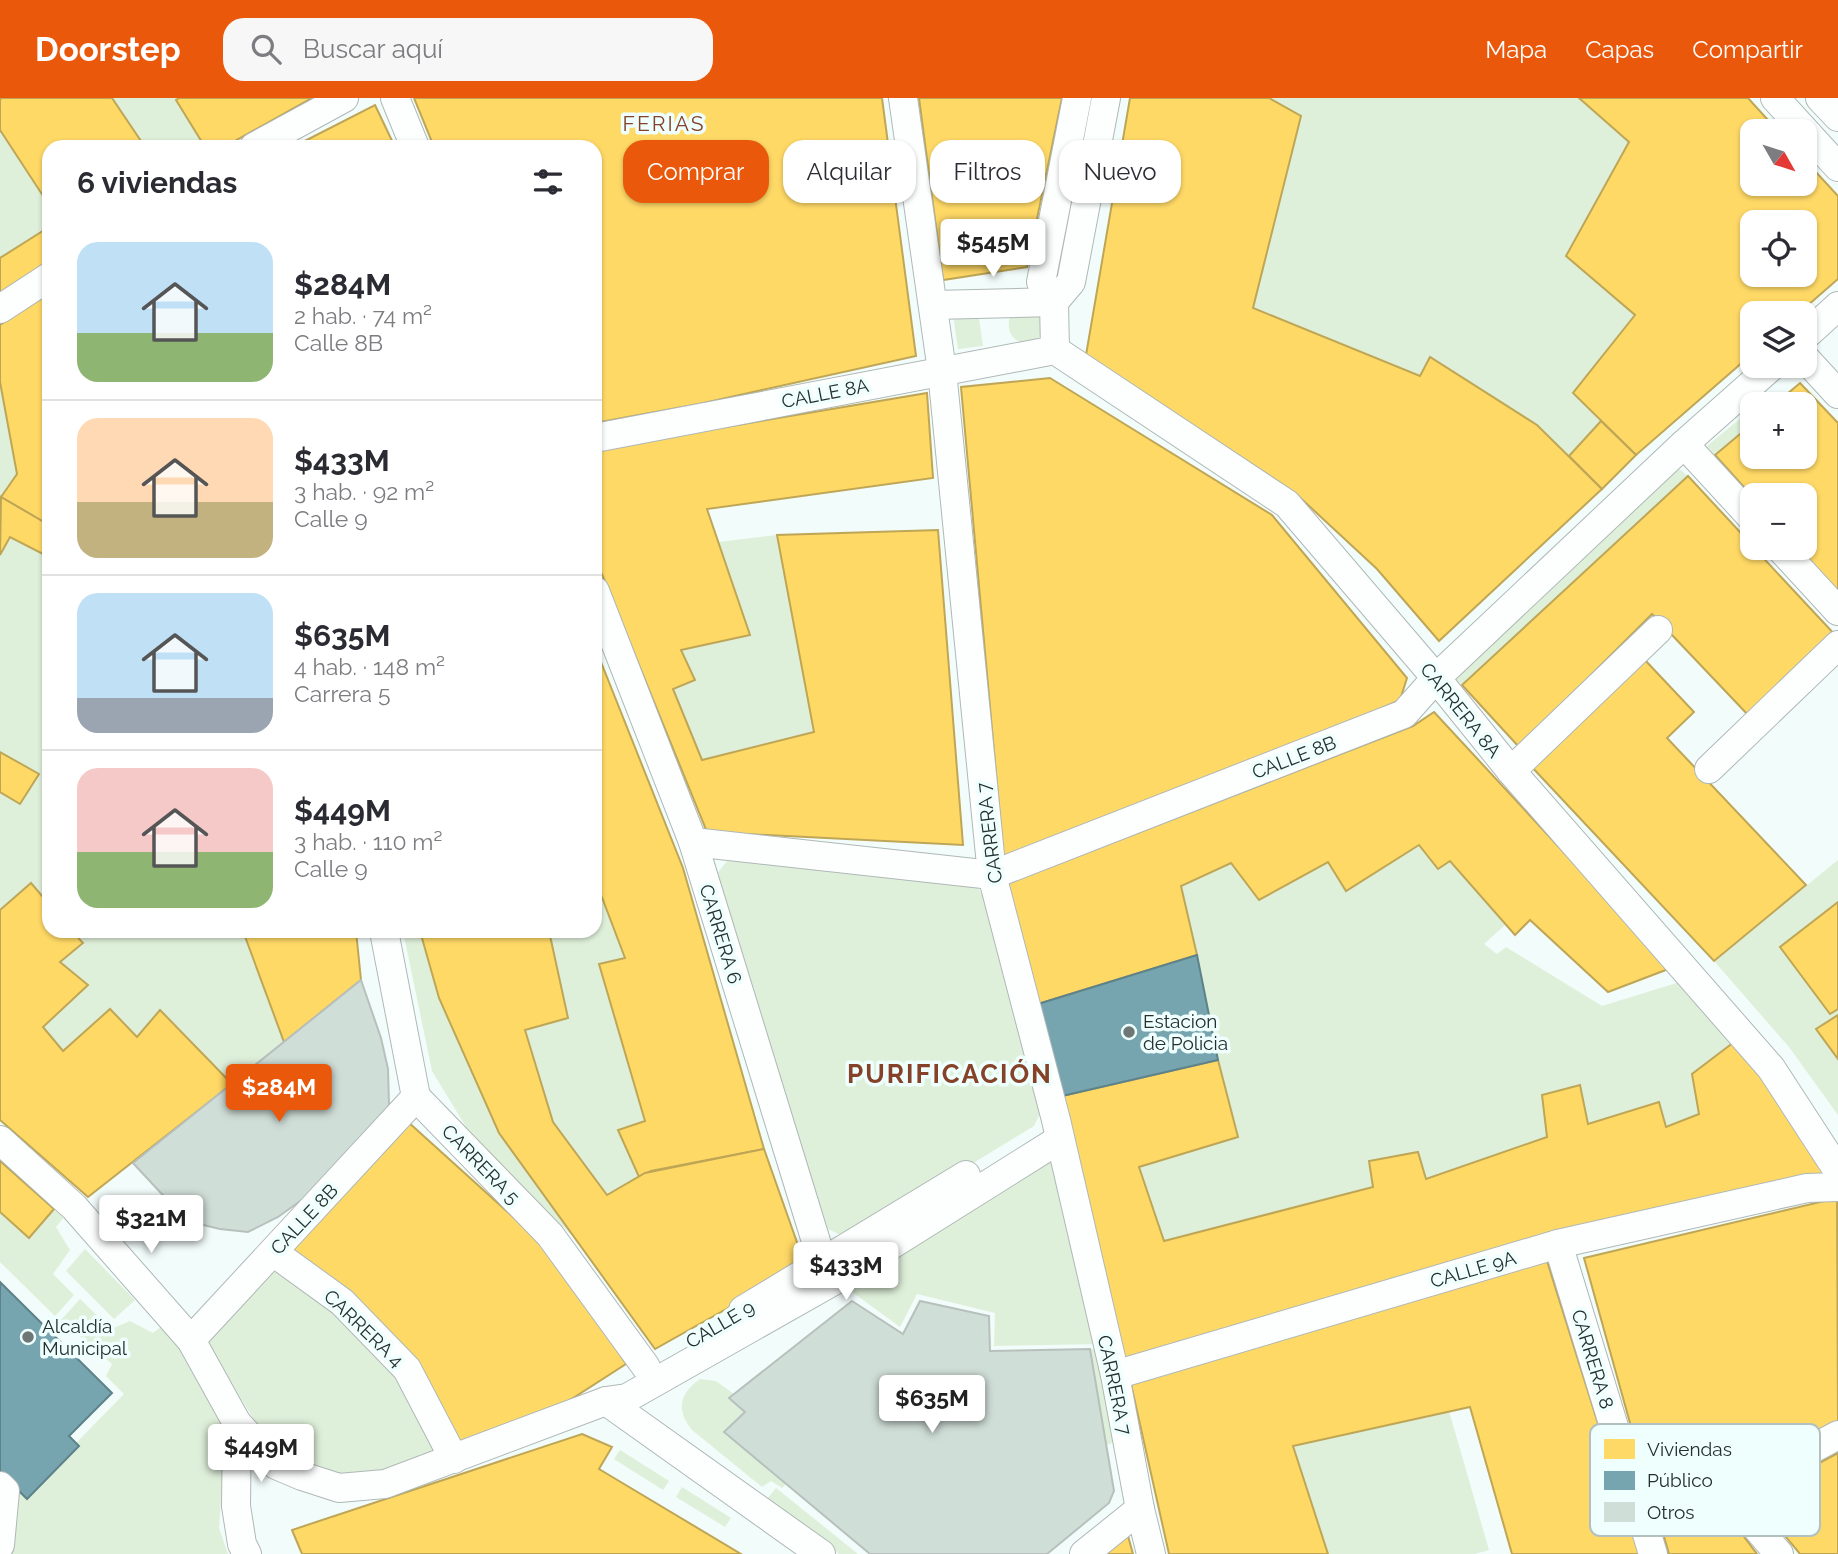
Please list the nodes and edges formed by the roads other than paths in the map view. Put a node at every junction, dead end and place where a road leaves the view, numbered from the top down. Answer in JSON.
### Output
{"nodes":[{"id":1,"x":344,"y":98,"type":"edge"},
{"id":2,"x":395,"y":98,"type":"edge"},
{"id":3,"x":903,"y":98,"type":"edge"},
{"id":4,"x":1077,"y":98,"type":"edge"},
{"id":5,"x":1106,"y":98,"type":"edge"},
{"id":6,"x":1775,"y":98,"type":"edge"},
{"id":7,"x":1820,"y":98,"type":"edge"},
{"id":8,"x":1838,"y":117,"type":"edge"},
{"id":9,"x":267,"y":140,"type":"edge"},
{"id":10,"x":412,"y":140,"type":"edge"},
{"id":11,"x":1838,"y":167,"type":"edge"},
{"id":12,"x":42,"y":282,"type":"edge"},
{"id":13,"x":1054,"y":302,"type":"junction"},
{"id":14,"x":933,"y":305,"type":"junction"},
{"id":15,"x":1838,"y":306,"type":"edge"},
{"id":16,"x":0,"y":309,"type":"edge"},
{"id":17,"x":1817,"y":325,"type":"edge"},
{"id":18,"x":1055,"y":350,"type":"junction"},
{"id":19,"x":943,"y":371,"type":"junction"},
{"id":20,"x":1817,"y":371,"type":"edge"},
{"id":21,"x":1758,"y":378,"type":"edge"},
{"id":22,"x":1838,"y":394,"type":"edge"},
{"id":23,"x":602,"y":437,"type":"edge"},
{"id":24,"x":1684,"y":444,"type":"junction"},
{"id":25,"x":1740,"y":505,"type":"edge"},
{"id":26,"x":1791,"y":560,"type":"edge"},
{"id":27,"x":602,"y":609,"type":"edge"},
{"id":28,"x":1838,"y":611,"type":"edge"},
{"id":29,"x":1658,"y":630,"type":"dead end"},
{"id":30,"x":1838,"y":645,"type":"edge"},
{"id":31,"x":1436,"y":678,"type":"junction"},
{"id":32,"x":1709,"y":769,"type":"dead end"},
{"id":33,"x":1511,"y":771,"type":"junction"},
{"id":34,"x":693,"y":842,"type":"junction"},
{"id":35,"x":992,"y":875,"type":"junction"},
{"id":36,"x":385,"y":938,"type":"edge"},
{"id":37,"x":416,"y":1097,"type":"junction"},
{"id":38,"x":1058,"y":1130,"type":"junction"},
{"id":39,"x":0,"y":1140,"type":"edge"},
{"id":40,"x":1838,"y":1171,"type":"edge"},
{"id":41,"x":1838,"y":1187,"type":"edge"},
{"id":42,"x":1558,"y":1244,"type":"junction"},
{"id":43,"x":273,"y":1252,"type":"junction"},
{"id":44,"x":830,"y":1272,"type":"junction"},
{"id":45,"x":191,"y":1340,"type":"junction"},
{"id":46,"x":646,"y":1367,"type":"junction"},
{"id":47,"x":1115,"y":1375,"type":"junction"},
{"id":48,"x":606,"y":1401,"type":"junction"},
{"id":49,"x":237,"y":1423,"type":"junction"},
{"id":50,"x":1614,"y":1424,"type":"edge"},
{"id":51,"x":1838,"y":1435,"type":"edge"},
{"id":52,"x":1820,"y":1445,"type":"edge"},
{"id":53,"x":454,"y":1459,"type":"junction"},
{"id":54,"x":0,"y":1486,"type":"edge"},
{"id":55,"x":1140,"y":1509,"type":"junction"},
{"id":56,"x":1648,"y":1536,"type":"edge"},
{"id":57,"x":1764,"y":1536,"type":"edge"},
{"id":58,"x":0,"y":1545,"type":"edge"},
{"id":59,"x":247,"y":1554,"type":"edge"},
{"id":60,"x":821,"y":1554,"type":"edge"},
{"id":61,"x":1084,"y":1554,"type":"edge"},
{"id":62,"x":1151,"y":1554,"type":"edge"},
{"id":63,"x":1653,"y":1554,"type":"edge"},
{"id":64,"x":1779,"y":1554,"type":"edge"}],
"edges":[{"from":1,"to":9,"type":"street"},
{"from":2,"to":10,"type":"street"},
{"from":3,"to":14,"type":"street","name":"CARRERA 7"},
{"from":4,"to":13,"type":"street"},
{"from":5,"to":13,"type":"street"},
{"from":6,"to":11,"type":"street"},
{"from":7,"to":8,"type":"street"},
{"from":12,"to":16,"type":"street"},
{"from":13,"to":14,"type":"street"},
{"from":13,"to":18,"type":"street"},
{"from":14,"to":19,"type":"street","name":"CARRERA 7"},
{"from":15,"to":17,"type":"street"},
{"from":18,"to":19,"type":"street","name":"CALLE 8A"},
{"from":18,"to":31,"type":"street","name":"CARRERA 8A"},
{"from":19,"to":23,"type":"street","name":"CALLE 8A"},
{"from":19,"to":35,"type":"street","name":"CARRERA 7"},
{"from":20,"to":22,"type":"street"},
{"from":21,"to":24,"type":"street","name":"CALLE 8B"},
{"from":24,"to":25,"type":"street"},
{"from":24,"to":31,"type":"street","name":"CALLE 8B"},
{"from":26,"to":28,"type":"street"},
{"from":27,"to":34,"type":"street","name":"CARRERA 6"},
{"from":29,"to":33,"type":"street"},
{"from":30,"to":32,"type":"street"},
{"from":31,"to":33,"type":"street","name":"CARRERA 8A"},
{"from":31,"to":35,"type":"street","name":"CALLE 8B"},
{"from":33,"to":40,"type":"street","name":"CARRERA 8A"},
{"from":34,"to":35,"type":"street","name":"CALLE 8B"},
{"from":34,"to":44,"type":"street","name":"CARRERA 6"},
{"from":35,"to":38,"type":"street","name":"CARRERA 7"},
{"from":36,"to":37,"type":"street"},
{"from":37,"to":43,"type":"street","name":"CALLE 8B"},
{"from":37,"to":46,"type":"street","name":"CARRERA 5"},
{"from":38,"to":44,"type":"street","name":"CALLE 9"},
{"from":38,"to":47,"type":"street","name":"CARRERA 7"},
{"from":39,"to":45,"type":"street"},
{"from":41,"to":42,"type":"street","name":"CALLE 9A"},
{"from":42,"to":47,"type":"street","name":"CALLE 9A"},
{"from":42,"to":50,"type":"street","name":"CARRERA 8"},
{"from":43,"to":45,"type":"street","name":"CALLE 8B"},
{"from":43,"to":53,"type":"street","name":"CARRERA 4"},
{"from":44,"to":46,"type":"street","name":"CALLE 9"},
{"from":44,"to":48,"type":"street","name":"CALLE 9"},
{"from":45,"to":49,"type":"street"},
{"from":46,"to":48,"type":"street","name":"CALLE 9"},
{"from":47,"to":55,"type":"street","name":"CARRERA 7"},
{"from":48,"to":53,"type":"street","name":"CALLE 9"},
{"from":48,"to":60,"type":"street"},
{"from":49,"to":53,"type":"street","name":"CALLE 9"},
{"from":49,"to":59,"type":"street"},
{"from":51,"to":52,"type":"street"},
{"from":54,"to":58,"type":"street"},
{"from":55,"to":61,"type":"street"},
{"from":55,"to":62,"type":"street","name":"CARRERA 7"},
{"from":56,"to":63,"type":"street","name":"CARRERA 8"},
{"from":57,"to":64,"type":"street"}]}
